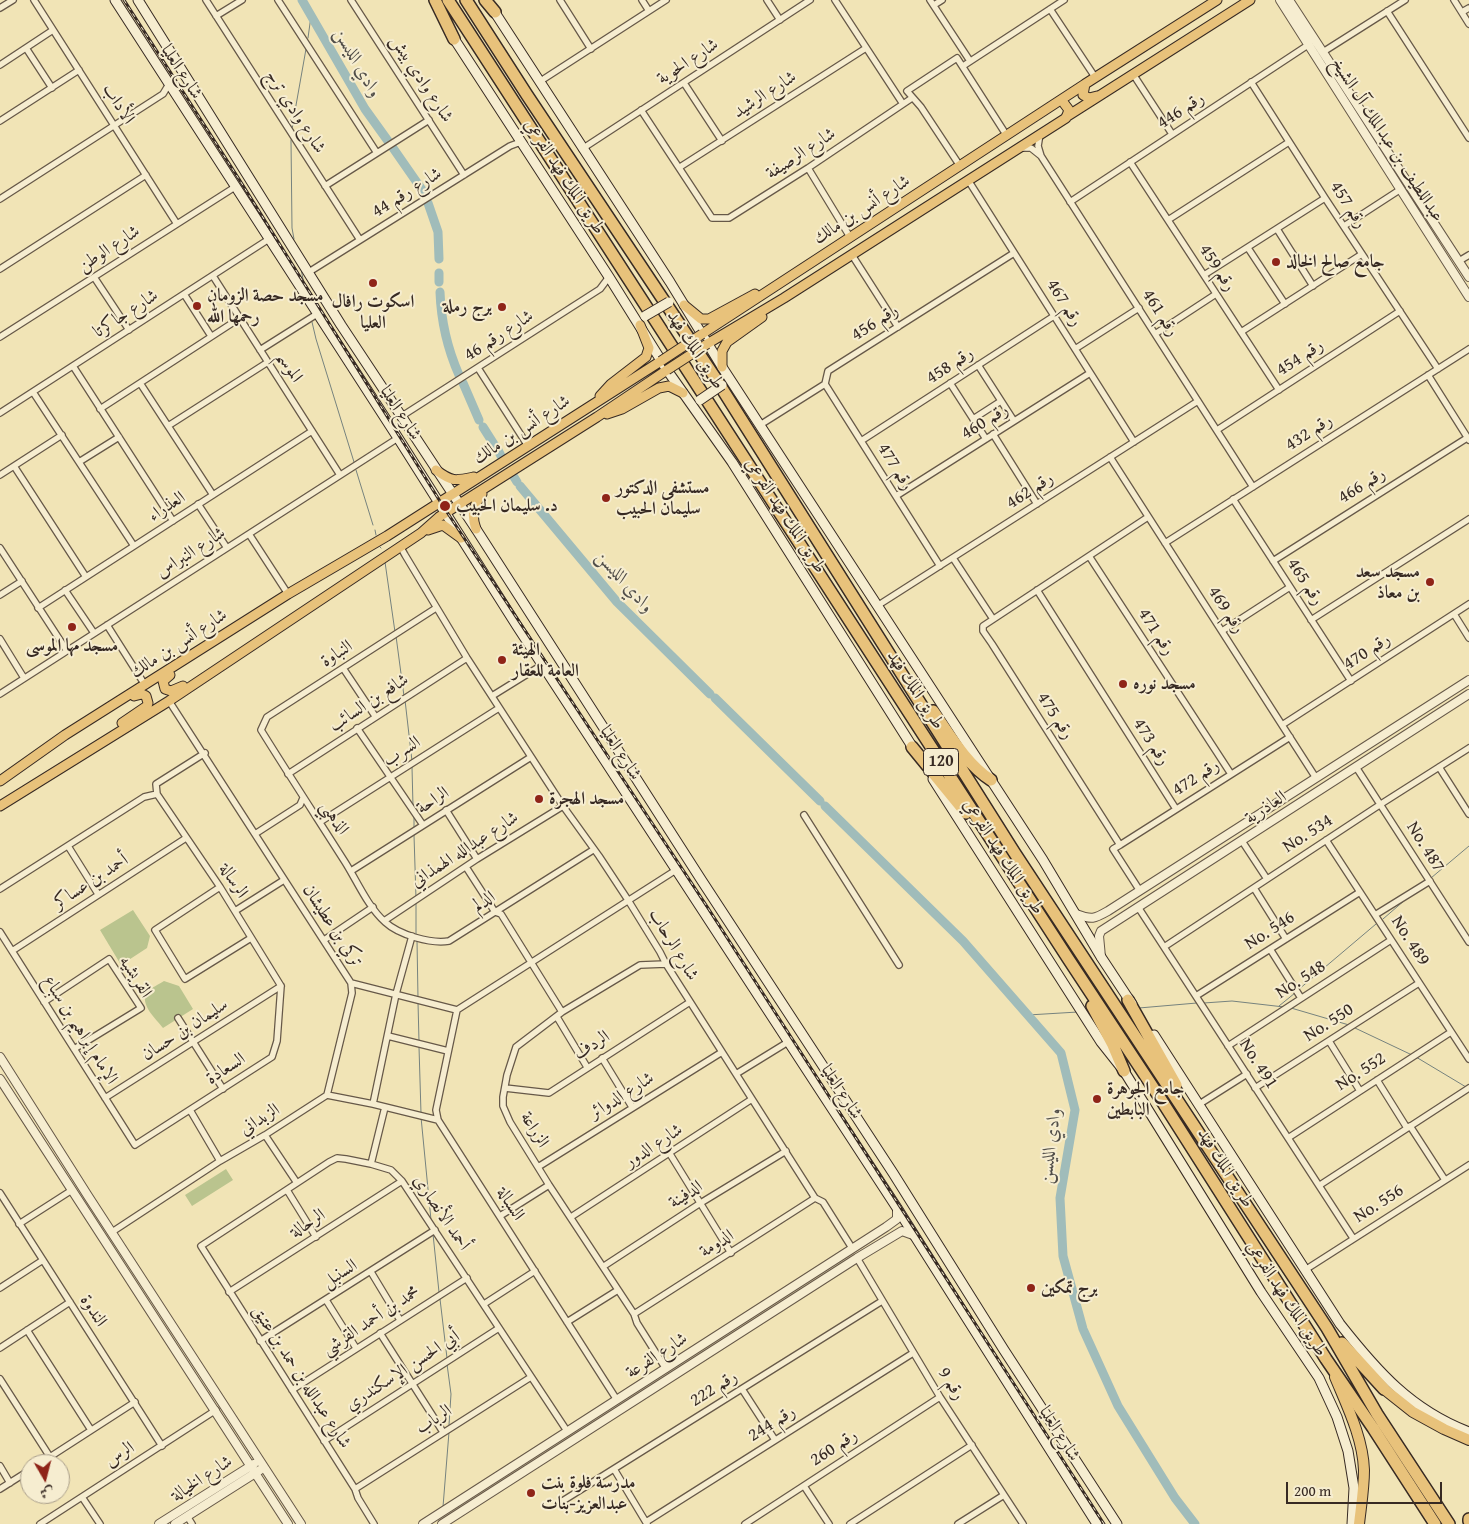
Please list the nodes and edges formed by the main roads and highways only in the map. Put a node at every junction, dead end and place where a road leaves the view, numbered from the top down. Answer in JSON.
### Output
{"nodes":[{"id":1,"x":115,"y":0,"type":"edge"},
{"id":2,"x":138,"y":0,"type":"edge"},
{"id":3,"x":429,"y":0,"type":"edge"},
{"id":4,"x":435,"y":0,"type":"edge"},
{"id":5,"x":448,"y":0,"type":"edge"},
{"id":6,"x":466,"y":0,"type":"edge"},
{"id":7,"x":486,"y":0,"type":"edge"},
{"id":8,"x":1217,"y":0,"type":"edge"},
{"id":9,"x":1250,"y":0,"type":"edge"},
{"id":10,"x":495,"y":12,"type":"joint"},
{"id":11,"x":454,"y":39,"type":"junction"},
{"id":12,"x":1085,"y":84,"type":"junction"},
{"id":13,"x":1100,"y":95,"type":"junction"},
{"id":14,"x":1058,"y":101,"type":"junction"},
{"id":15,"x":1066,"y":118,"type":"junction"},
{"id":16,"x":670,"y":282,"type":"junction"},
{"id":17,"x":777,"y":286,"type":"junction"},
{"id":18,"x":784,"y":298,"type":"junction"},
{"id":19,"x":684,"y":305,"type":"junction"},
{"id":20,"x":629,"y":308,"type":"junction"},
{"id":21,"x":640,"y":325,"type":"junction"},
{"id":22,"x":702,"y":334,"type":"junction"},
{"id":23,"x":707,"y":344,"type":"junction"},
{"id":24,"x":661,"y":361,"type":"junction"},
{"id":25,"x":722,"y":367,"type":"junction"},
{"id":26,"x":667,"y":370,"type":"junction"},
{"id":27,"x":736,"y":388,"type":"junction"},
{"id":28,"x":682,"y":393,"type":"junction"},
{"id":29,"x":590,"y":406,"type":"junction"},
{"id":30,"x":696,"y":411,"type":"junction"},
{"id":31,"x":597,"y":417,"type":"junction"},
{"id":32,"x":436,"y":470,"type":"junction"},
{"id":33,"x":484,"y":474,"type":"junction"},
{"id":34,"x":487,"y":488,"type":"junction"},
{"id":35,"x":452,"y":494,"type":"junction"},
{"id":36,"x":439,"y":502,"type":"junction"},
{"id":37,"x":459,"y":506,"type":"junction"},
{"id":38,"x":446,"y":513,"type":"junction"},
{"id":39,"x":476,"y":529,"type":"junction"},
{"id":40,"x":421,"y":533,"type":"junction"},
{"id":41,"x":461,"y":538,"type":"junction"},
{"id":42,"x":220,"y":637,"type":"junction"},
{"id":43,"x":237,"y":654,"type":"junction"},
{"id":44,"x":909,"y":687,"type":"junction"},
{"id":45,"x":65,"y":735,"type":"junction"},
{"id":46,"x":912,"y":747,"type":"junction"},
{"id":47,"x":74,"y":759,"type":"junction"},
{"id":48,"x":991,"y":780,"type":"junction"},
{"id":49,"x":0,"y":781,"type":"edge"},
{"id":50,"x":0,"y":806,"type":"edge"},
{"id":51,"x":1005,"y":860,"type":"junction"},
{"id":52,"x":1069,"y":960,"type":"junction"},
{"id":53,"x":1128,"y":1000,"type":"junction"},
{"id":54,"x":1124,"y":1071,"type":"junction"},
{"id":55,"x":1215,"y":1157,"type":"junction"},
{"id":56,"x":1327,"y":1328,"type":"junction"},
{"id":57,"x":1330,"y":1365,"type":"junction"},
{"id":58,"x":1384,"y":1389,"type":"joint"},
{"id":59,"x":1469,"y":1432,"type":"edge"},
{"id":60,"x":1469,"y":1440,"type":"edge"},
{"id":61,"x":1096,"y":1524,"type":"edge"},
{"id":62,"x":1116,"y":1524,"type":"edge"},
{"id":63,"x":1352,"y":1524,"type":"edge"},
{"id":64,"x":1359,"y":1524,"type":"edge"},
{"id":65,"x":1435,"y":1524,"type":"edge"},
{"id":66,"x":1449,"y":1524,"type":"edge"}],
"edges":[{"from":1,"to":36,"type":"main road","name":"شارع العليا"},
{"from":2,"to":32,"type":"main road","name":"شارع العليا"},
{"from":3,"to":11,"type":"main road","name":"طريق الملك فهد الفرعي"},
{"from":4,"to":11,"type":"highway"},
{"from":5,"to":51,"type":"highway","name":"طريق الملك فهد","number":"120"},
{"from":6,"to":44,"type":"highway","name":"طريق الملك فهد","number":"120"},
{"from":7,"to":10,"type":"highway"},
{"from":8,"to":12,"type":"main road","name":"شارع أنس بن مالك"},
{"from":9,"to":13,"type":"main road","name":"شارع أنس بن مالك"},
{"from":10,"to":16,"type":"main road","name":"طريق الملك فهد الفرعي"},
{"from":11,"to":20,"type":"main road","name":"طريق الملك فهد الفرعي"},
{"from":12,"to":13,"type":"main road"},
{"from":12,"to":14,"type":"main road","name":"شارع أنس بن مالك"},
{"from":13,"to":15,"type":"main road","name":"شارع أنس بن مالك"},
{"from":14,"to":15,"type":"main road"},
{"from":14,"to":17,"type":"main road","name":"شارع أنس بن مالك"},
{"from":15,"to":18,"type":"main road","name":"شارع أنس بن مالك"},
{"from":16,"to":19,"type":"main road","name":"طريق الملك فهد الفرعي"},
{"from":16,"to":20,"type":"main road","bridge":true},
{"from":17,"to":19,"type":"main road"},
{"from":17,"to":22,"type":"main road","name":"شارع أنس بن مالك"},
{"from":18,"to":23,"type":"main road","name":"شارع أنس بن مالك"},
{"from":18,"to":25,"type":"main road"},
{"from":19,"to":22,"type":"main road","name":"طريق الملك فهد الفرعي"},
{"from":20,"to":21,"type":"main road","name":"طريق الملك فهد الفرعي"},
{"from":21,"to":24,"type":"main road","name":"طريق الملك فهد الفرعي"},
{"from":21,"to":29,"type":"main road"},
{"from":22,"to":23,"type":"main road","name":"طريق الملك فهد الفرعي"},
{"from":22,"to":24,"type":"main road","name":"شارع أنس بن مالك","bridge":true},
{"from":23,"to":25,"type":"main road","name":"طريق الملك فهد الفرعي"},
{"from":23,"to":26,"type":"main road","name":"شارع أنس بن مالك","bridge":true},
{"from":24,"to":26,"type":"main road","name":"طريق الملك فهد الفرعي"},
{"from":24,"to":29,"type":"main road","name":"شارع أنس بن مالك"},
{"from":25,"to":27,"type":"main road","name":"طريق الملك فهد الفرعي"},
{"from":26,"to":28,"type":"main road","name":"طريق الملك فهد الفرعي"},
{"from":26,"to":31,"type":"main road","name":"شارع أنس بن مالك"},
{"from":27,"to":30,"type":"main road","bridge":true},
{"from":27,"to":48,"type":"main road","name":"طريق الملك فهد الفرعي"},
{"from":28,"to":30,"type":"main road","name":"طريق الملك فهد الفرعي"},
{"from":28,"to":31,"type":"main road"},
{"from":29,"to":33,"type":"main road","name":"شارع أنس بن مالك"},
{"from":30,"to":46,"type":"main road","name":"طريق الملك فهد الفرعي"},
{"from":31,"to":34,"type":"main road"},
{"from":32,"to":33,"type":"main road"},
{"from":32,"to":35,"type":"main road","name":"شارع العليا"},
{"from":33,"to":35,"type":"main road","name":"شارع أنس بن مالك"},
{"from":34,"to":37,"type":"main road"},
{"from":34,"to":39,"type":"main road"},
{"from":35,"to":36,"type":"main road","name":"شارع أنس بن مالك"},
{"from":35,"to":37,"type":"main road","name":"شارع العليا"},
{"from":36,"to":38,"type":"main road","name":"شارع العليا"},
{"from":36,"to":42,"type":"main road","name":"شارع أنس بن مالك"},
{"from":37,"to":38,"type":"main road"},
{"from":37,"to":39,"type":"main road","name":"شارع العليا"},
{"from":38,"to":40,"type":"main road"},
{"from":38,"to":41,"type":"main road","name":"شارع العليا"},
{"from":39,"to":62,"type":"main road","name":"شارع العليا"},
{"from":40,"to":41,"type":"main road"},
{"from":40,"to":43,"type":"main road"},
{"from":41,"to":61,"type":"main road","name":"شارع العليا"},
{"from":42,"to":43,"type":"main road"},
{"from":42,"to":45,"type":"main road","name":"شارع أنس بن مالك"},
{"from":43,"to":47,"type":"main road"},
{"from":44,"to":48,"type":"highway"},
{"from":44,"to":55,"type":"highway","name":"طريق الملك فهد","number":"120"},
{"from":45,"to":47,"type":"main road"},
{"from":45,"to":49,"type":"main road","name":"شارع أنس بن مالك"},
{"from":46,"to":51,"type":"highway"},
{"from":46,"to":54,"type":"main road","name":"طريق الملك فهد الفرعي"},
{"from":47,"to":50,"type":"main road"},
{"from":48,"to":53,"type":"main road","name":"طريق الملك فهد الفرعي"},
{"from":51,"to":52,"type":"highway","name":"طريق الملك فهد","number":"120"},
{"from":52,"to":54,"type":"highway"},
{"from":52,"to":57,"type":"highway","name":"طريق الملك فهد","number":"120"},
{"from":53,"to":55,"type":"highway"},
{"from":53,"to":59,"type":"main road","name":"طريق الملك فهد الفرعي"},
{"from":54,"to":63,"type":"main road","name":"طريق الملك فهد الفرعي"},
{"from":55,"to":56,"type":"highway","name":"طريق الملك فهد","number":"120"},
{"from":56,"to":58,"type":"highway"},
{"from":56,"to":66,"type":"highway","name":"طريق الملك فهد","number":"120"},
{"from":57,"to":64,"type":"highway"},
{"from":57,"to":65,"type":"highway","name":"طريق الملك فهد","number":"120"},
{"from":58,"to":60,"type":"highway"}]}
